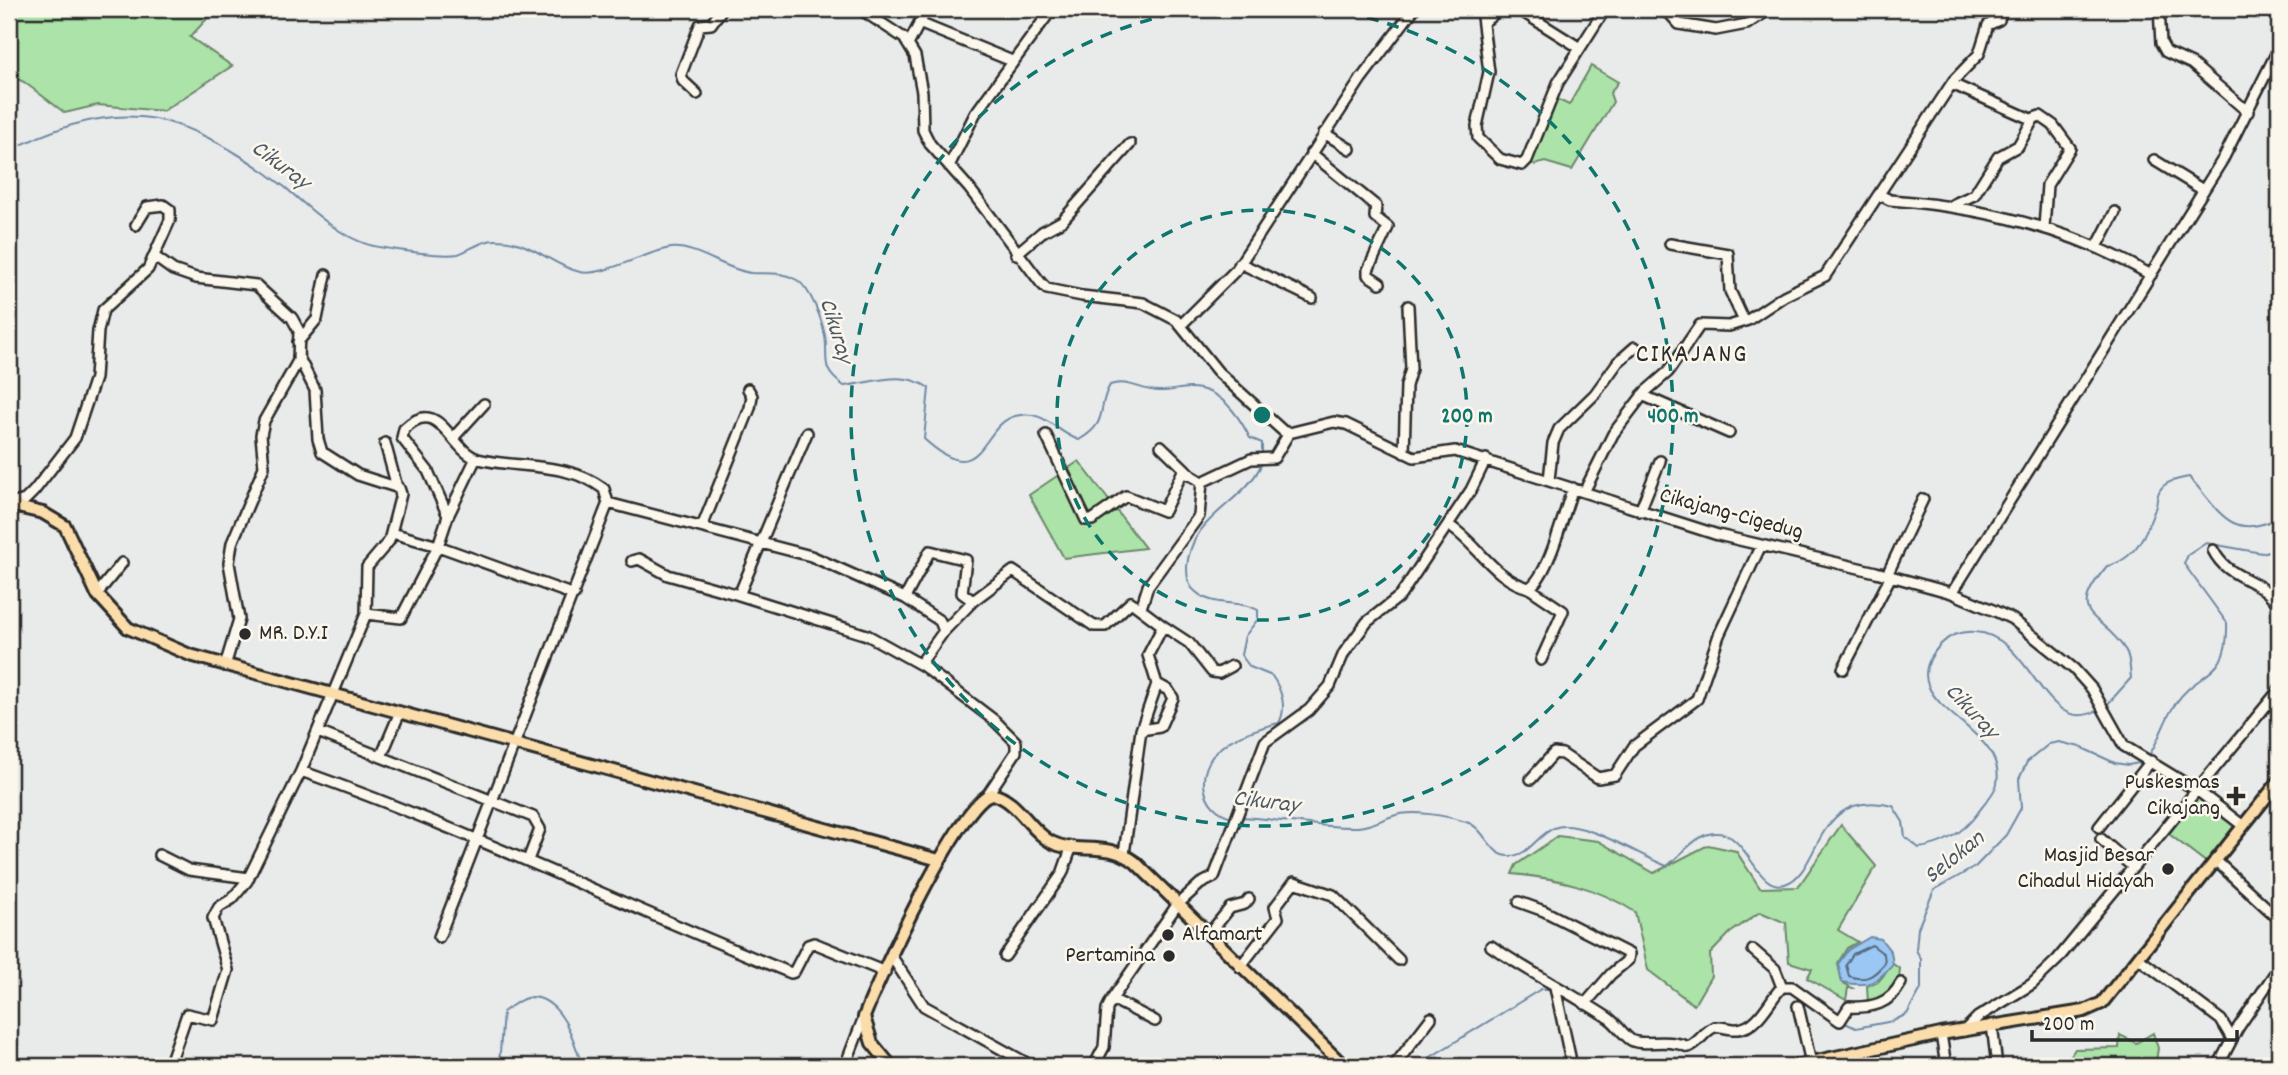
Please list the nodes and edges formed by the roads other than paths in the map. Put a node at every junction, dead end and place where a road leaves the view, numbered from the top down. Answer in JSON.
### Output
{"nodes":[{"id":1,"x":723,"y":9,"type":"edge"},
{"id":2,"x":860,"y":9,"type":"edge"},
{"id":3,"x":927,"y":9,"type":"edge"},
{"id":4,"x":1052,"y":9,"type":"edge"},
{"id":5,"x":1414,"y":9,"type":"edge"},
{"id":6,"x":1481,"y":9,"type":"edge"},
{"id":7,"x":1500,"y":9,"type":"edge"},
{"id":8,"x":1518,"y":9,"type":"edge"},
{"id":9,"x":1605,"y":9,"type":"edge"},
{"id":10,"x":1656,"y":9,"type":"edge"},
{"id":11,"x":1770,"y":9,"type":"edge"},
{"id":12,"x":2002,"y":9,"type":"edge"},
{"id":13,"x":2159,"y":9,"type":"edge"},
{"id":14,"x":1484,"y":22,"type":"junction"},
{"id":15,"x":919,"y":23,"type":"junction"},
{"id":16,"x":908,"y":45,"type":"junction"},
{"id":17,"x":1580,"y":48,"type":"junction"},
{"id":18,"x":2279,"y":48,"type":"edge"},
{"id":19,"x":1013,"y":61,"type":"junction"},
{"id":20,"x":1952,"y":84,"type":"junction"},
{"id":21,"x":697,"y":94,"type":"dead end"},
{"id":22,"x":2248,"y":112,"type":"junction"},
{"id":23,"x":2033,"y":121,"type":"junction"},
{"id":24,"x":1324,"y":133,"type":"junction"},
{"id":25,"x":1130,"y":144,"type":"dead end"},
{"id":26,"x":1350,"y":149,"type":"dead end"},
{"id":27,"x":1311,"y":153,"type":"junction"},
{"id":28,"x":2154,"y":160,"type":"dead end"},
{"id":29,"x":949,"y":166,"type":"junction"},
{"id":30,"x":2203,"y":190,"type":"junction"},
{"id":31,"x":1880,"y":195,"type":"junction"},
{"id":32,"x":1952,"y":205,"type":"junction"},
{"id":33,"x":2115,"y":212,"type":"dead end"},
{"id":34,"x":136,"y":225,"type":"dead end"},
{"id":35,"x":2044,"y":228,"type":"junction"},
{"id":36,"x":1670,"y":244,"type":"dead end"},
{"id":37,"x":2097,"y":247,"type":"junction"},
{"id":38,"x":1016,"y":254,"type":"junction"},
{"id":39,"x":155,"y":257,"type":"junction"},
{"id":40,"x":1240,"y":262,"type":"junction"},
{"id":41,"x":326,"y":275,"type":"dead end"},
{"id":42,"x":2151,"y":275,"type":"junction"},
{"id":43,"x":1380,"y":283,"type":"dead end"},
{"id":44,"x":1312,"y":298,"type":"dead end"},
{"id":45,"x":1408,"y":306,"type":"dead end"},
{"id":46,"x":1744,"y":321,"type":"junction"},
{"id":47,"x":1182,"y":324,"type":"junction"},
{"id":48,"x":296,"y":344,"type":"junction"},
{"id":49,"x":1635,"y":347,"type":"dead end"},
{"id":50,"x":298,"y":356,"type":"junction"},
{"id":51,"x":748,"y":388,"type":"dead end"},
{"id":52,"x":1642,"y":395,"type":"junction"},
{"id":53,"x":484,"y":404,"type":"dead end"},
{"id":54,"x":807,"y":433,"type":"dead end"},
{"id":55,"x":1289,"y":433,"type":"junction"},
{"id":56,"x":1729,"y":433,"type":"dead end"},
{"id":57,"x":1046,"y":435,"type":"dead end"},
{"id":58,"x":453,"y":438,"type":"junction"},
{"id":59,"x":385,"y":443,"type":"dead end"},
{"id":60,"x":1161,"y":446,"type":"dead end"},
{"id":61,"x":1404,"y":453,"type":"junction"},
{"id":62,"x":476,"y":458,"type":"junction"},
{"id":63,"x":1486,"y":459,"type":"junction"},
{"id":64,"x":1660,"y":461,"type":"dead end"},
{"id":65,"x":1192,"y":477,"type":"junction"},
{"id":66,"x":1549,"y":480,"type":"junction"},
{"id":67,"x":1202,"y":482,"type":"junction"},
{"id":68,"x":397,"y":487,"type":"junction"},
{"id":69,"x":1573,"y":488,"type":"junction"},
{"id":70,"x":1584,"y":492,"type":"junction"},
{"id":71,"x":1923,"y":499,"type":"dead end"},
{"id":72,"x":608,"y":503,"type":"junction"},
{"id":73,"x":9,"y":504,"type":"edge"},
{"id":74,"x":1640,"y":511,"type":"junction"},
{"id":75,"x":447,"y":516,"type":"junction"},
{"id":76,"x":1448,"y":525,"type":"junction"},
{"id":77,"x":702,"y":527,"type":"junction"},
{"id":78,"x":392,"y":533,"type":"junction"},
{"id":79,"x":761,"y":542,"type":"junction"},
{"id":80,"x":1761,"y":545,"type":"junction"},
{"id":81,"x":438,"y":546,"type":"junction"},
{"id":82,"x":2213,"y":550,"type":"dead end"},
{"id":83,"x":632,"y":561,"type":"dead end"},
{"id":84,"x":122,"y":563,"type":"dead end"},
{"id":85,"x":1889,"y":576,"type":"junction"},
{"id":86,"x":1529,"y":588,"type":"junction"},
{"id":87,"x":1952,"y":593,"type":"junction"},
{"id":88,"x":97,"y":594,"type":"junction"},
{"id":89,"x":574,"y":595,"type":"junction"},
{"id":90,"x":738,"y":595,"type":"junction"},
{"id":91,"x":905,"y":598,"type":"junction"},
{"id":92,"x":973,"y":601,"type":"junction"},
{"id":93,"x":2279,"y":606,"type":"edge"},
{"id":94,"x":1142,"y":608,"type":"junction"},
{"id":95,"x":366,"y":614,"type":"junction"},
{"id":96,"x":1163,"y":626,"type":"junction"},
{"id":97,"x":944,"y":631,"type":"junction"},
{"id":98,"x":1541,"y":660,"type":"dead end"},
{"id":99,"x":225,"y":666,"type":"junction"},
{"id":100,"x":923,"y":666,"type":"junction"},
{"id":101,"x":1232,"y":666,"type":"dead end"},
{"id":102,"x":1843,"y":669,"type":"dead end"},
{"id":103,"x":1157,"y":684,"type":"junction"},
{"id":104,"x":2279,"y":690,"type":"edge"},
{"id":105,"x":332,"y":695,"type":"junction"},
{"id":106,"x":400,"y":712,"type":"junction"},
{"id":107,"x":1141,"y":730,"type":"junction"},
{"id":108,"x":318,"y":732,"type":"junction"},
{"id":109,"x":515,"y":744,"type":"junction"},
{"id":110,"x":381,"y":757,"type":"junction"},
{"id":111,"x":2148,"y":760,"type":"junction"},
{"id":112,"x":301,"y":771,"type":"junction"},
{"id":113,"x":1531,"y":779,"type":"dead end"},
{"id":114,"x":2279,"y":781,"type":"edge"},
{"id":115,"x":2198,"y":791,"type":"junction"},
{"id":116,"x":988,"y":794,"type":"junction"},
{"id":117,"x":492,"y":802,"type":"junction"},
{"id":118,"x":2242,"y":825,"type":"junction"},
{"id":119,"x":2099,"y":827,"type":"dead end"},
{"id":120,"x":479,"y":839,"type":"junction"},
{"id":121,"x":2101,"y":839,"type":"dead end"},
{"id":122,"x":1072,"y":846,"type":"junction"},
{"id":123,"x":1124,"y":854,"type":"junction"},
{"id":124,"x":159,"y":855,"type":"dead end"},
{"id":125,"x":528,"y":860,"type":"junction"},
{"id":126,"x":939,"y":860,"type":"junction"},
{"id":127,"x":2215,"y":860,"type":"junction"},
{"id":128,"x":2133,"y":867,"type":"junction"},
{"id":129,"x":249,"y":878,"type":"junction"},
{"id":130,"x":1249,"y":899,"type":"dead end"},
{"id":131,"x":1519,"y":902,"type":"dead end"},
{"id":132,"x":1177,"y":905,"type":"junction"},
{"id":133,"x":2279,"y":919,"type":"edge"},
{"id":134,"x":1208,"y":936,"type":"junction"},
{"id":135,"x":439,"y":937,"type":"dead end"},
{"id":136,"x":1491,"y":946,"type":"dead end"},
{"id":137,"x":1753,"y":950,"type":"dead end"},
{"id":138,"x":1005,"y":956,"type":"dead end"},
{"id":139,"x":892,"y":957,"type":"junction"},
{"id":140,"x":2138,"y":958,"type":"junction"},
{"id":141,"x":1399,"y":960,"type":"dead end"},
{"id":142,"x":1240,"y":967,"type":"junction"},
{"id":143,"x":2279,"y":967,"type":"edge"},
{"id":144,"x":885,"y":972,"type":"junction"},
{"id":145,"x":1901,"y":983,"type":"dead end"},
{"id":146,"x":1782,"y":987,"type":"junction"},
{"id":147,"x":1556,"y":990,"type":"junction"},
{"id":148,"x":1112,"y":999,"type":"junction"},
{"id":149,"x":1585,"y":1004,"type":"junction"},
{"id":150,"x":1798,"y":1006,"type":"dead end"},
{"id":151,"x":864,"y":1017,"type":"junction"},
{"id":152,"x":1431,"y":1018,"type":"dead end"},
{"id":153,"x":1155,"y":1021,"type":"dead end"},
{"id":154,"x":1992,"y":1025,"type":"junction"},
{"id":155,"x":1964,"y":1031,"type":"junction"},
{"id":156,"x":1941,"y":1034,"type":"junction"},
{"id":157,"x":2232,"y":1039,"type":"junction"},
{"id":158,"x":1811,"y":1063,"type":"junction"},
{"id":159,"x":169,"y":1066,"type":"edge"},
{"id":160,"x":845,"y":1066,"type":"edge"},
{"id":161,"x":891,"y":1066,"type":"edge"},
{"id":162,"x":1032,"y":1066,"type":"edge"},
{"id":163,"x":1094,"y":1066,"type":"edge"},
{"id":164,"x":1344,"y":1066,"type":"edge"},
{"id":165,"x":1394,"y":1066,"type":"edge"},
{"id":166,"x":1572,"y":1066,"type":"edge"},
{"id":167,"x":1794,"y":1066,"type":"edge"},
{"id":168,"x":1946,"y":1066,"type":"edge"},
{"id":169,"x":1997,"y":1066,"type":"edge"},
{"id":170,"x":2218,"y":1066,"type":"edge"}],
"edges":[{"from":1,"to":21,"type":"street"},
{"from":2,"to":16,"type":"street"},
{"from":3,"to":15,"type":"street"},
{"from":4,"to":19,"type":"street"},
{"from":5,"to":24,"type":"street"},
{"from":6,"to":14,"type":"street"},
{"from":7,"to":14,"type":"street"},
{"from":8,"to":17,"type":"street"},
{"from":9,"to":17,"type":"street"},
{"from":10,"to":11,"type":"street"},
{"from":12,"to":20,"type":"street"},
{"from":13,"to":22,"type":"street"},
{"from":14,"to":17,"type":"street"},
{"from":15,"to":16,"type":"street"},
{"from":15,"to":19,"type":"street"},
{"from":16,"to":29,"type":"street"},
{"from":18,"to":22,"type":"street"},
{"from":19,"to":29,"type":"street"},
{"from":20,"to":23,"type":"street"},
{"from":20,"to":31,"type":"street"},
{"from":22,"to":30,"type":"street"},
{"from":23,"to":32,"type":"street"},
{"from":23,"to":35,"type":"street"},
{"from":24,"to":26,"type":"street"},
{"from":24,"to":27,"type":"street"},
{"from":25,"to":38,"type":"street"},
{"from":27,"to":40,"type":"street"},
{"from":27,"to":43,"type":"street"},
{"from":28,"to":30,"type":"street"},
{"from":29,"to":38,"type":"street"},
{"from":30,"to":42,"type":"street"},
{"from":31,"to":32,"type":"street"},
{"from":31,"to":46,"type":"street"},
{"from":32,"to":35,"type":"street"},
{"from":33,"to":37,"type":"street"},
{"from":34,"to":39,"type":"street"},
{"from":35,"to":37,"type":"street"},
{"from":36,"to":46,"type":"street"},
{"from":37,"to":42,"type":"street"},
{"from":38,"to":47,"type":"street"},
{"from":39,"to":48,"type":"street"},
{"from":39,"to":73,"type":"street"},
{"from":40,"to":44,"type":"street"},
{"from":40,"to":47,"type":"street"},
{"from":41,"to":48,"type":"street"},
{"from":42,"to":87,"type":"street"},
{"from":45,"to":61,"type":"street"},
{"from":46,"to":52,"type":"street"},
{"from":47,"to":55,"type":"street"},
{"from":48,"to":50,"type":"street"},
{"from":49,"to":66,"type":"street"},
{"from":50,"to":68,"type":"street"},
{"from":50,"to":99,"type":"street"},
{"from":51,"to":77,"type":"street"},
{"from":52,"to":56,"type":"street"},
{"from":52,"to":70,"type":"street"},
{"from":53,"to":58,"type":"street"},
{"from":54,"to":79,"type":"street"},
{"from":55,"to":61,"type":"street","name":"Cikajang-Cigedug"},
{"from":55,"to":67,"type":"street"},
{"from":57,"to":65,"type":"street"},
{"from":58,"to":62,"type":"street"},
{"from":58,"to":75,"type":"street"},
{"from":59,"to":68,"type":"street"},
{"from":60,"to":65,"type":"street"},
{"from":61,"to":63,"type":"street","name":"Cikajang-Cigedug"},
{"from":62,"to":72,"type":"street"},
{"from":62,"to":75,"type":"street"},
{"from":63,"to":66,"type":"street","name":"Cikajang-Cigedug"},
{"from":63,"to":76,"type":"street"},
{"from":64,"to":74,"type":"street"},
{"from":65,"to":67,"type":"street"},
{"from":66,"to":69,"type":"street","name":"Cikajang-Cigedug"},
{"from":67,"to":94,"type":"street"},
{"from":68,"to":78,"type":"street"},
{"from":69,"to":70,"type":"street","name":"Cikajang-Cigedug"},
{"from":69,"to":86,"type":"street"},
{"from":70,"to":74,"type":"street","name":"Cikajang-Cigedug"},
{"from":71,"to":85,"type":"street"},
{"from":72,"to":77,"type":"street"},
{"from":72,"to":89,"type":"street"},
{"from":73,"to":88,"type":"main road"},
{"from":74,"to":80,"type":"street","name":"Cikajang-Cigedug"},
{"from":75,"to":81,"type":"street"},
{"from":76,"to":86,"type":"street"},
{"from":76,"to":132,"type":"street"},
{"from":77,"to":79,"type":"street"},
{"from":78,"to":81,"type":"street"},
{"from":78,"to":95,"type":"street"},
{"from":79,"to":90,"type":"street"},
{"from":79,"to":91,"type":"street"},
{"from":80,"to":85,"type":"street","name":"Cikajang-Cigedug"},
{"from":80,"to":113,"type":"street"},
{"from":81,"to":89,"type":"street"},
{"from":81,"to":95,"type":"street"},
{"from":82,"to":93,"type":"street"},
{"from":83,"to":90,"type":"street"},
{"from":84,"to":88,"type":"street"},
{"from":85,"to":87,"type":"street","name":"Cikajang-Cigedug"},
{"from":85,"to":102,"type":"street"},
{"from":86,"to":98,"type":"street"},
{"from":87,"to":111,"type":"street","name":"Cikajang-Cigedug"},
{"from":88,"to":99,"type":"main road"},
{"from":89,"to":109,"type":"street"},
{"from":90,"to":100,"type":"street"},
{"from":91,"to":92,"type":"street"},
{"from":91,"to":97,"type":"street"},
{"from":92,"to":94,"type":"street"},
{"from":92,"to":97,"type":"street"},
{"from":94,"to":96,"type":"street"},
{"from":95,"to":105,"type":"street"},
{"from":96,"to":101,"type":"street"},
{"from":96,"to":103,"type":"street"},
{"from":97,"to":100,"type":"street"},
{"from":99,"to":105,"type":"main road"},
{"from":100,"to":116,"type":"street"},
{"from":103,"to":107,"type":"street"},
{"from":103,"to":107,"type":"street"},
{"from":104,"to":115,"type":"street"},
{"from":105,"to":106,"type":"main road"},
{"from":105,"to":108,"type":"street"},
{"from":106,"to":109,"type":"main road"},
{"from":106,"to":110,"type":"street"},
{"from":107,"to":123,"type":"street"},
{"from":108,"to":110,"type":"street"},
{"from":108,"to":112,"type":"street"},
{"from":109,"to":117,"type":"street"},
{"from":109,"to":126,"type":"main road"},
{"from":110,"to":117,"type":"street"},
{"from":111,"to":115,"type":"street","name":"Cikajang-Cigedug"},
{"from":111,"to":119,"type":"street"},
{"from":112,"to":120,"type":"street"},
{"from":112,"to":129,"type":"street"},
{"from":114,"to":118,"type":"main road"},
{"from":115,"to":118,"type":"street","name":"Cikajang-Cigedug"},
{"from":115,"to":128,"type":"street"},
{"from":116,"to":122,"type":"main road"},
{"from":116,"to":126,"type":"main road"},
{"from":117,"to":120,"type":"street"},
{"from":117,"to":125,"type":"street"},
{"from":118,"to":127,"type":"main road"},
{"from":120,"to":125,"type":"street"},
{"from":120,"to":135,"type":"street"},
{"from":121,"to":128,"type":"street"},
{"from":122,"to":123,"type":"main road"},
{"from":122,"to":138,"type":"street"},
{"from":123,"to":132,"type":"main road"},
{"from":124,"to":129,"type":"street"},
{"from":125,"to":144,"type":"street"},
{"from":126,"to":139,"type":"main road"},
{"from":127,"to":133,"type":"street"},
{"from":127,"to":140,"type":"main road"},
{"from":128,"to":155,"type":"street"},
{"from":129,"to":159,"type":"street"},
{"from":130,"to":134,"type":"street"},
{"from":131,"to":149,"type":"street"},
{"from":132,"to":134,"type":"main road"},
{"from":132,"to":148,"type":"street"},
{"from":134,"to":142,"type":"main road"},
{"from":136,"to":147,"type":"street"},
{"from":137,"to":146,"type":"street"},
{"from":139,"to":144,"type":"main road"},
{"from":139,"to":162,"type":"street"},
{"from":140,"to":154,"type":"main road"},
{"from":140,"to":157,"type":"street"},
{"from":141,"to":142,"type":"street"},
{"from":142,"to":164,"type":"main road"},
{"from":143,"to":157,"type":"street"},
{"from":144,"to":151,"type":"main road"},
{"from":145,"to":146,"type":"street"},
{"from":146,"to":149,"type":"street"},
{"from":147,"to":149,"type":"street"},
{"from":147,"to":166,"type":"street"},
{"from":148,"to":153,"type":"street"},
{"from":148,"to":163,"type":"street"},
{"from":150,"to":158,"type":"street"},
{"from":151,"to":160,"type":"street"},
{"from":151,"to":161,"type":"main road"},
{"from":152,"to":165,"type":"street"},
{"from":154,"to":155,"type":"main road"},
{"from":154,"to":169,"type":"street"},
{"from":155,"to":156,"type":"main road"},
{"from":156,"to":158,"type":"main road"},
{"from":156,"to":168,"type":"street"},
{"from":157,"to":170,"type":"street"},
{"from":158,"to":167,"type":"main road"}]}
